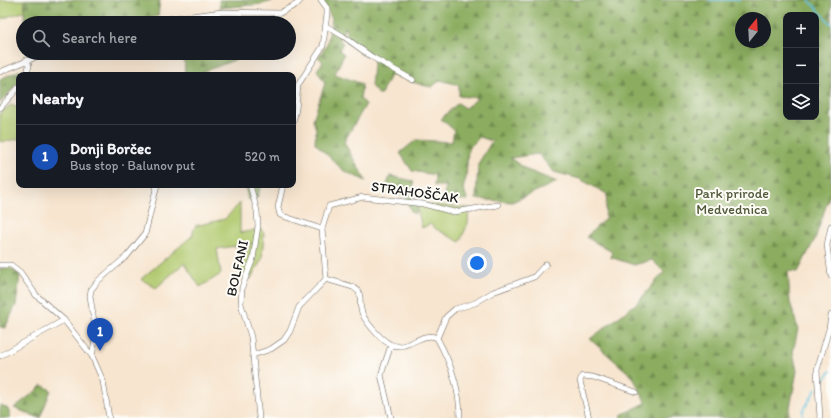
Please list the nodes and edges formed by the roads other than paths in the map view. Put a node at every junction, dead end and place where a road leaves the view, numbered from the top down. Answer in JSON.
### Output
{"nodes":[{"id":1,"x":301,"y":0,"type":"edge"},
{"id":2,"x":321,"y":0,"type":"edge"},
{"id":3,"x":191,"y":16,"type":"edge"},
{"id":4,"x":326,"y":26,"type":"junction"},
{"id":5,"x":26,"y":60,"type":"joint"},
{"id":6,"x":0,"y":72,"type":"edge"},
{"id":7,"x":28,"y":72,"type":"edge"},
{"id":8,"x":413,"y":80,"type":"dead end"},
{"id":9,"x":16,"y":90,"type":"edge"},
{"id":10,"x":0,"y":108,"type":"edge"},
{"id":11,"x":296,"y":109,"type":"edge"},
{"id":12,"x":156,"y":188,"type":"edge"},
{"id":13,"x":251,"y":188,"type":"edge"},
{"id":14,"x":282,"y":188,"type":"edge"},
{"id":15,"x":498,"y":205,"type":"dead end"},
{"id":16,"x":831,"y":226,"type":"edge"},
{"id":17,"x":322,"y":229,"type":"junction"},
{"id":18,"x":546,"y":264,"type":"dead end"},
{"id":19,"x":0,"y":265,"type":"edge"},
{"id":20,"x":831,"y":276,"type":"edge"},
{"id":21,"x":326,"y":279,"type":"junction"},
{"id":22,"x":831,"y":315,"type":"edge"},
{"id":23,"x":64,"y":320,"type":"junction"},
{"id":24,"x":437,"y":338,"type":"junction"},
{"id":25,"x":391,"y":345,"type":"junction"},
{"id":26,"x":253,"y":355,"type":"junction"},
{"id":27,"x":0,"y":356,"type":"edge"},
{"id":28,"x":92,"y":356,"type":"junction"},
{"id":29,"x":636,"y":392,"type":"dead end"},
{"id":30,"x":109,"y":418,"type":"edge"},
{"id":31,"x":259,"y":418,"type":"edge"},
{"id":32,"x":391,"y":418,"type":"edge"},
{"id":33,"x":460,"y":418,"type":"edge"},
{"id":34,"x":589,"y":418,"type":"edge"},
{"id":35,"x":820,"y":418,"type":"edge"}],
"edges":[{"from":1,"to":3,"type":"street"},
{"from":2,"to":4,"type":"street"},
{"from":4,"to":8,"type":"street"},
{"from":4,"to":11,"type":"street"},
{"from":5,"to":6,"type":"street"},
{"from":5,"to":7,"type":"street"},
{"from":9,"to":10,"type":"street"},
{"from":12,"to":28,"type":"street"},
{"from":13,"to":26,"type":"street","name":"BOLFANI"},
{"from":14,"to":17,"type":"street"},
{"from":15,"to":17,"type":"street","name":"STRAHOŠČAK"},
{"from":16,"to":20,"type":"street"},
{"from":17,"to":21,"type":"street"},
{"from":18,"to":24,"type":"street"},
{"from":19,"to":23,"type":"street"},
{"from":21,"to":25,"type":"street"},
{"from":21,"to":26,"type":"street"},
{"from":22,"to":35,"type":"street"},
{"from":23,"to":27,"type":"street"},
{"from":23,"to":28,"type":"street"},
{"from":24,"to":25,"type":"street"},
{"from":24,"to":33,"type":"street"},
{"from":25,"to":32,"type":"street"},
{"from":26,"to":31,"type":"street","name":"BOLFANI"},
{"from":28,"to":30,"type":"street"},
{"from":29,"to":34,"type":"street"}]}
